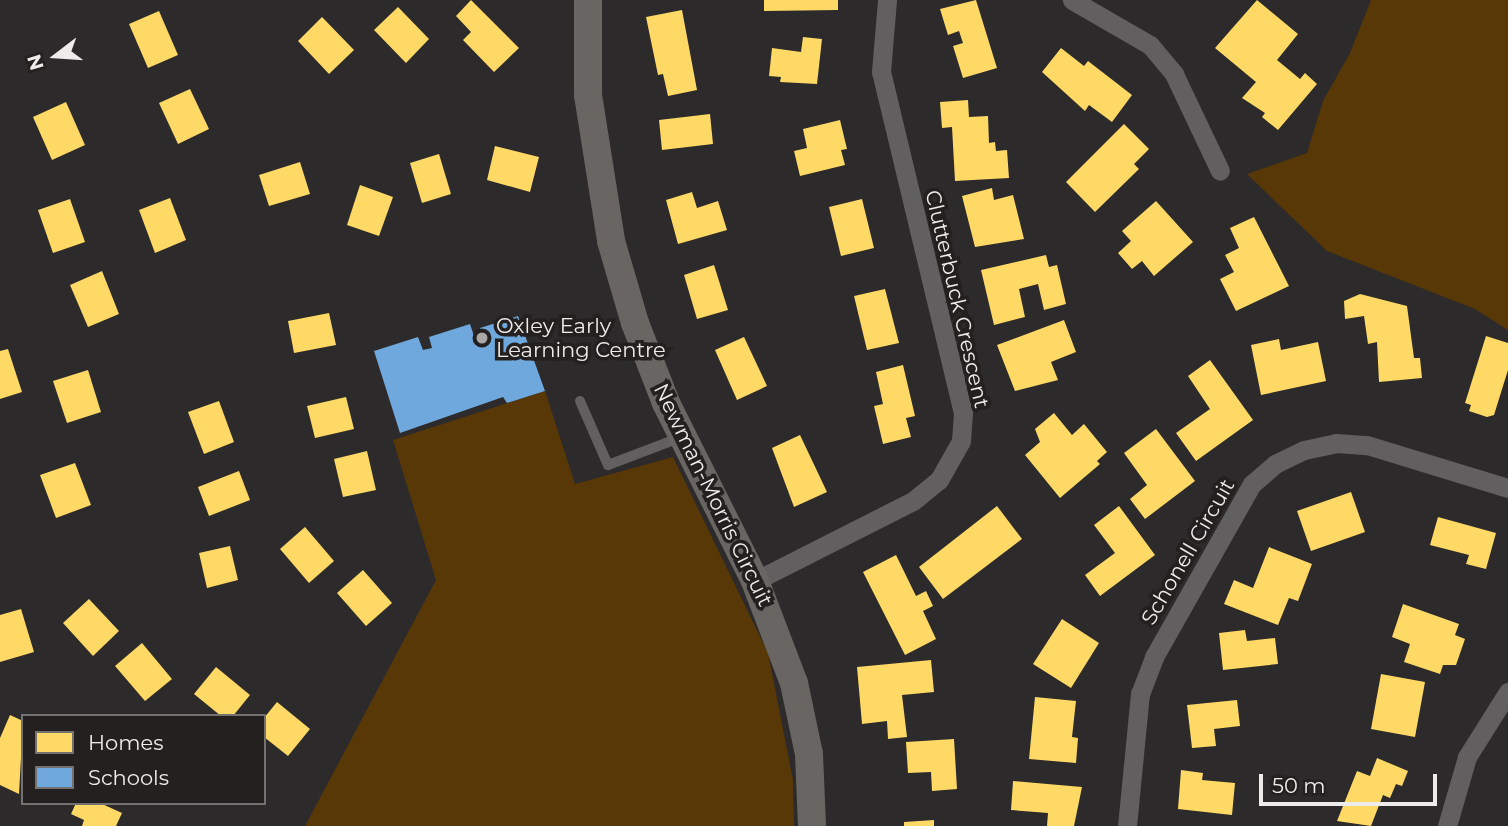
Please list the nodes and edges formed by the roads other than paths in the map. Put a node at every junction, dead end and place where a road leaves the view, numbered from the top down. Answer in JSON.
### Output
{"nodes":[{"id":1,"x":588,"y":0,"type":"edge"},
{"id":2,"x":887,"y":0,"type":"edge"},
{"id":3,"x":1072,"y":0,"type":"edge"},
{"id":4,"x":1220,"y":171,"type":"dead end"},
{"id":5,"x":580,"y":401,"type":"dead end"},
{"id":6,"x":683,"y":437,"type":"junction"},
{"id":7,"x":1508,"y":488,"type":"edge"},
{"id":8,"x":755,"y":581,"type":"junction"},
{"id":9,"x":1508,"y":692,"type":"edge"},
{"id":10,"x":812,"y":826,"type":"edge"},
{"id":11,"x":1128,"y":826,"type":"edge"},
{"id":12,"x":1447,"y":826,"type":"edge"}],
"edges":[{"from":1,"to":6,"type":"street","name":"Newman-Morris Circuit"},
{"from":2,"to":8,"type":"street","name":"Clutterbuck Crescent"},
{"from":3,"to":4,"type":"street"},
{"from":5,"to":6,"type":"lane"},
{"from":6,"to":8,"type":"street","name":"Newman-Morris Circuit"},
{"from":7,"to":11,"type":"street","name":"Schonell Circuit"},
{"from":8,"to":10,"type":"street","name":"Newman-Morris Circuit"},
{"from":9,"to":12,"type":"street"}]}
